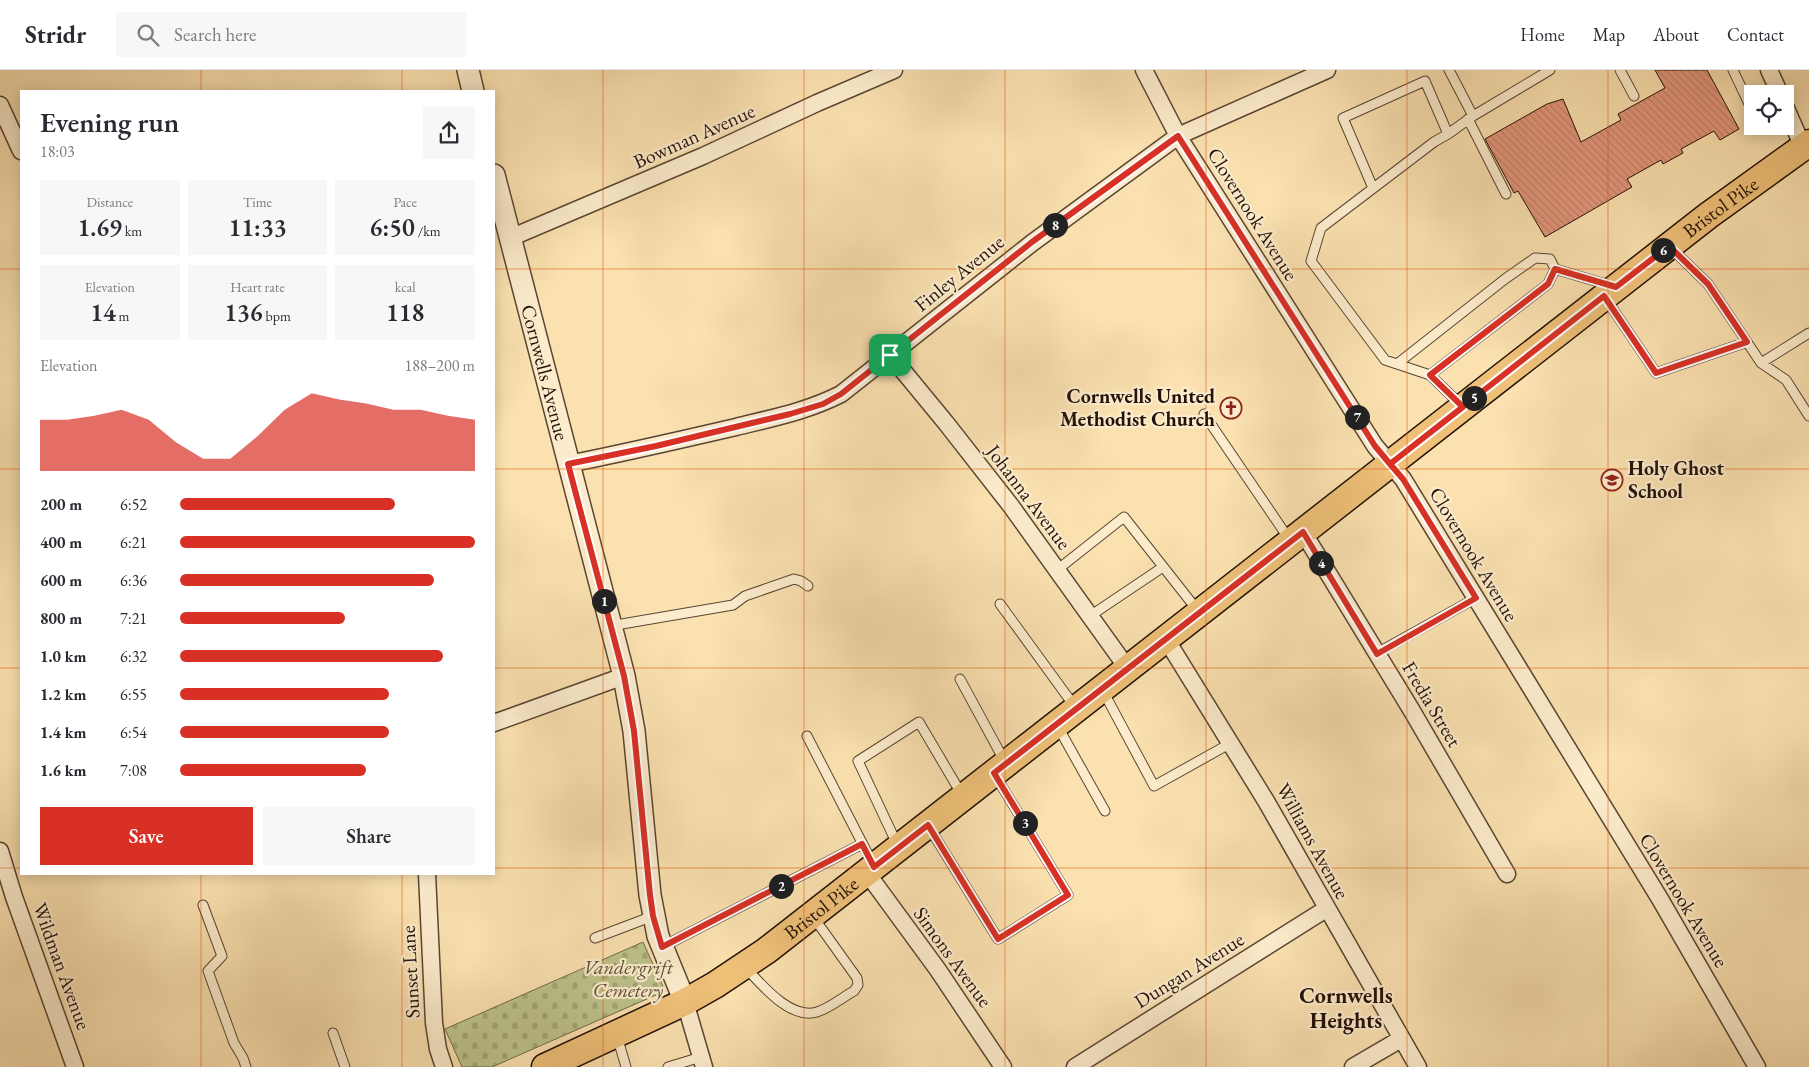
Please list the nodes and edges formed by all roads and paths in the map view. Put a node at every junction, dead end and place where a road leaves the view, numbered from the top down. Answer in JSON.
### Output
{"nodes":[{"id":1,"x":468,"y":70,"type":"edge"},
{"id":2,"x":894,"y":70,"type":"edge"},
{"id":3,"x":1144,"y":70,"type":"edge"},
{"id":4,"x":1327,"y":70,"type":"edge"},
{"id":5,"x":1449,"y":70,"type":"edge"},
{"id":6,"x":1550,"y":70,"type":"edge"},
{"id":7,"x":1620,"y":70,"type":"edge"},
{"id":8,"x":1733,"y":70,"type":"edge"},
{"id":9,"x":1769,"y":70,"type":"edge"},
{"id":10,"x":1776,"y":85,"type":"edge"},
{"id":11,"x":473,"y":90,"type":"edge"},
{"id":12,"x":1744,"y":93,"type":"edge"},
{"id":13,"x":1634,"y":96,"type":"dead end"},
{"id":14,"x":0,"y":105,"type":"edge"},
{"id":15,"x":1470,"y":118,"type":"junction"},
{"id":16,"x":1794,"y":126,"type":"edge"},
{"id":17,"x":1448,"y":134,"type":"junction"},
{"id":18,"x":1178,"y":136,"type":"junction"},
{"id":19,"x":1806,"y":145,"type":"edge"},
{"id":20,"x":20,"y":149,"type":"edge"},
{"id":21,"x":495,"y":178,"type":"edge"},
{"id":22,"x":1373,"y":188,"type":"junction"},
{"id":23,"x":1506,"y":194,"type":"dead end"},
{"id":24,"x":510,"y":238,"type":"junction"},
{"id":25,"x":1669,"y":246,"type":"junction"},
{"id":26,"x":1555,"y":269,"type":"junction"},
{"id":27,"x":1610,"y":292,"type":"junction"},
{"id":28,"x":1809,"y":333,"type":"edge"},
{"id":29,"x":1747,"y":342,"type":"junction"},
{"id":30,"x":890,"y":355,"type":"junction"},
{"id":31,"x":1761,"y":363,"type":"junction"},
{"id":32,"x":1398,"y":364,"type":"junction"},
{"id":33,"x":1430,"y":375,"type":"junction"},
{"id":34,"x":1463,"y":407,"type":"junction"},
{"id":35,"x":1204,"y":414,"type":"dead end"},
{"id":36,"x":1808,"y":414,"type":"edge"},
{"id":37,"x":568,"y":464,"type":"junction"},
{"id":38,"x":1390,"y":464,"type":"junction"},
{"id":39,"x":1297,"y":537,"type":"junction"},
{"id":40,"x":1163,"y":567,"type":"junction"},
{"id":41,"x":1057,"y":570,"type":"junction"},
{"id":42,"x":808,"y":586,"type":"dead end"},
{"id":43,"x":1476,"y":598,"type":"junction"},
{"id":44,"x":1000,"y":604,"type":"dead end"},
{"id":45,"x":1199,"y":613,"type":"junction"},
{"id":46,"x":1090,"y":616,"type":"junction"},
{"id":47,"x":610,"y":626,"type":"junction"},
{"id":48,"x":1166,"y":639,"type":"junction"},
{"id":49,"x":1377,"y":654,"type":"junction"},
{"id":50,"x":1128,"y":669,"type":"junction"},
{"id":51,"x":624,"y":676,"type":"junction"},
{"id":52,"x":960,"y":679,"type":"dead end"},
{"id":53,"x":1102,"y":689,"type":"junction"},
{"id":54,"x":1067,"y":717,"type":"junction"},
{"id":55,"x":495,"y":723,"type":"edge"},
{"id":56,"x":807,"y":736,"type":"dead end"},
{"id":57,"x":1231,"y":743,"type":"junction"},
{"id":58,"x":1000,"y":769,"type":"junction"},
{"id":59,"x":963,"y":798,"type":"junction"},
{"id":60,"x":1105,"y":811,"type":"dead end"},
{"id":61,"x":928,"y":825,"type":"junction"},
{"id":62,"x":899,"y":848,"type":"junction"},
{"id":63,"x":0,"y":851,"type":"edge"},
{"id":64,"x":868,"y":861,"type":"junction"},
{"id":65,"x":1507,"y":874,"type":"dead end"},
{"id":66,"x":427,"y":875,"type":"edge"},
{"id":67,"x":203,"y":906,"type":"dead end"},
{"id":68,"x":1326,"y":909,"type":"junction"},
{"id":69,"x":653,"y":916,"type":"junction"},
{"id":70,"x":812,"y":916,"type":"junction"},
{"id":71,"x":595,"y":938,"type":"dead end"},
{"id":72,"x":662,"y":947,"type":"junction"},
{"id":73,"x":744,"y":966,"type":"junction"},
{"id":74,"x":685,"y":1002,"type":"junction"},
{"id":75,"x":333,"y":1033,"type":"dead end"},
{"id":76,"x":616,"y":1035,"type":"junction"},
{"id":77,"x":1401,"y":1039,"type":"junction"},
{"id":78,"x":571,"y":1062,"type":"edge"},
{"id":79,"x":702,"y":1062,"type":"edge"},
{"id":80,"x":75,"y":1067,"type":"edge"},
{"id":81,"x":246,"y":1067,"type":"edge"},
{"id":82,"x":345,"y":1067,"type":"edge"},
{"id":83,"x":444,"y":1067,"type":"edge"},
{"id":84,"x":545,"y":1067,"type":"edge"},
{"id":85,"x":626,"y":1067,"type":"edge"},
{"id":86,"x":668,"y":1067,"type":"edge"},
{"id":87,"x":1003,"y":1067,"type":"edge"},
{"id":88,"x":1075,"y":1067,"type":"edge"},
{"id":89,"x":1353,"y":1067,"type":"edge"},
{"id":90,"x":1418,"y":1067,"type":"edge"},
{"id":91,"x":1757,"y":1067,"type":"edge"}],
"edges":[{"from":1,"to":11,"type":"street"},
{"from":2,"to":24,"type":"street","name":"Bowman Avenue"},
{"from":3,"to":18,"type":"street","name":"Clovernook Avenue"},
{"from":4,"to":18,"type":"street","name":"Finley Avenue"},
{"from":5,"to":15,"type":"lane"},
{"from":6,"to":15,"type":"lane"},
{"from":7,"to":13,"type":"lane"},
{"from":8,"to":12,"type":"lane"},
{"from":9,"to":10,"type":"street"},
{"from":14,"to":20,"type":"street"},
{"from":15,"to":17,"type":"lane"},
{"from":15,"to":23,"type":"lane"},
{"from":16,"to":19,"type":"street"},
{"from":17,"to":22,"type":"lane"},
{"from":17,"to":22,"type":"lane"},
{"from":18,"to":30,"type":"street","name":"Finley Avenue"},
{"from":18,"to":38,"type":"street","name":"Clovernook Avenue"},
{"from":19,"to":25,"type":"main road","name":"Bristol Pike"},
{"from":21,"to":24,"type":"street","name":"Cornwells Avenue"},
{"from":22,"to":32,"type":"lane"},
{"from":24,"to":37,"type":"street","name":"Cornwells Avenue"},
{"from":25,"to":27,"type":"main road","name":"Bristol Pike"},
{"from":25,"to":29,"type":"lane"},
{"from":26,"to":27,"type":"lane"},
{"from":26,"to":32,"type":"lane"},
{"from":26,"to":33,"type":"lane"},
{"from":27,"to":29,"type":"lane"},
{"from":27,"to":34,"type":"main road","name":"Bristol Pike"},
{"from":28,"to":31,"type":"lane"},
{"from":29,"to":31,"type":"lane"},
{"from":30,"to":37,"type":"street","name":"Finley Avenue"},
{"from":30,"to":41,"type":"street","name":"Johanna Avenue"},
{"from":31,"to":36,"type":"lane"},
{"from":32,"to":33,"type":"lane"},
{"from":33,"to":34,"type":"lane"},
{"from":34,"to":38,"type":"main road","name":"Bristol Pike"},
{"from":35,"to":39,"type":"lane"},
{"from":37,"to":47,"type":"street","name":"Cornwells Avenue"},
{"from":38,"to":39,"type":"main road","name":"Bristol Pike"},
{"from":38,"to":43,"type":"street","name":"Clovernook Avenue"},
{"from":39,"to":45,"type":"main road","name":"Bristol Pike"},
{"from":39,"to":49,"type":"street","name":"Fredia Street"},
{"from":40,"to":41,"type":"lane"},
{"from":40,"to":45,"type":"lane"},
{"from":40,"to":46,"type":"lane"},
{"from":41,"to":46,"type":"street","name":"Johanna Avenue"},
{"from":42,"to":47,"type":"lane"},
{"from":43,"to":49,"type":"lane"},
{"from":43,"to":91,"type":"street","name":"Clovernook Avenue"},
{"from":44,"to":54,"type":"lane"},
{"from":45,"to":48,"type":"main road","name":"Bristol Pike"},
{"from":46,"to":50,"type":"street","name":"Johanna Avenue"},
{"from":47,"to":51,"type":"street","name":"Cornwells Avenue"},
{"from":48,"to":50,"type":"main road","name":"Bristol Pike"},
{"from":48,"to":57,"type":"street","name":"Williams Avenue"},
{"from":49,"to":65,"type":"street","name":"Fredia Street"},
{"from":50,"to":53,"type":"main road","name":"Bristol Pike"},
{"from":51,"to":55,"type":"street"},
{"from":51,"to":69,"type":"street","name":"Cornwells Avenue"},
{"from":52,"to":58,"type":"lane"},
{"from":53,"to":54,"type":"main road","name":"Bristol Pike"},
{"from":53,"to":57,"type":"lane"},
{"from":54,"to":58,"type":"main road","name":"Bristol Pike"},
{"from":54,"to":60,"type":"lane"},
{"from":56,"to":64,"type":"lane"},
{"from":57,"to":68,"type":"street","name":"Williams Avenue"},
{"from":58,"to":59,"type":"main road","name":"Bristol Pike"},
{"from":58,"to":61,"type":"lane"},
{"from":59,"to":61,"type":"main road","name":"Bristol Pike"},
{"from":59,"to":62,"type":"lane"},
{"from":61,"to":62,"type":"main road","name":"Bristol Pike"},
{"from":62,"to":64,"type":"main road","name":"Bristol Pike"},
{"from":63,"to":80,"type":"street","name":"Wildman Avenue"},
{"from":64,"to":70,"type":"main road","name":"Bristol Pike"},
{"from":64,"to":72,"type":"lane"},
{"from":64,"to":87,"type":"street","name":"Simons Avenue"},
{"from":66,"to":83,"type":"street","name":"Sunset Lane"},
{"from":67,"to":81,"type":"lane"},
{"from":68,"to":77,"type":"street","name":"Williams Avenue"},
{"from":68,"to":88,"type":"street","name":"Dungan Avenue"},
{"from":69,"to":71,"type":"lane"},
{"from":69,"to":72,"type":"street","name":"Cornwells Avenue"},
{"from":70,"to":73,"type":"main road","name":"Bristol Pike"},
{"from":70,"to":73,"type":"lane"},
{"from":72,"to":74,"type":"street","name":"Cornwells Avenue"},
{"from":73,"to":74,"type":"main road","name":"Bristol Pike"},
{"from":74,"to":76,"type":"main road","name":"Bristol Pike"},
{"from":74,"to":79,"type":"street","name":"Cornwells Avenue"},
{"from":75,"to":82,"type":"lane"},
{"from":76,"to":78,"type":"main road","name":"Bristol Pike"},
{"from":76,"to":85,"type":"lane"},
{"from":77,"to":89,"type":"street"},
{"from":77,"to":90,"type":"street","name":"Williams Avenue"},
{"from":78,"to":84,"type":"main road","name":"Bristol Pike"},
{"from":79,"to":86,"type":"lane"}]}
